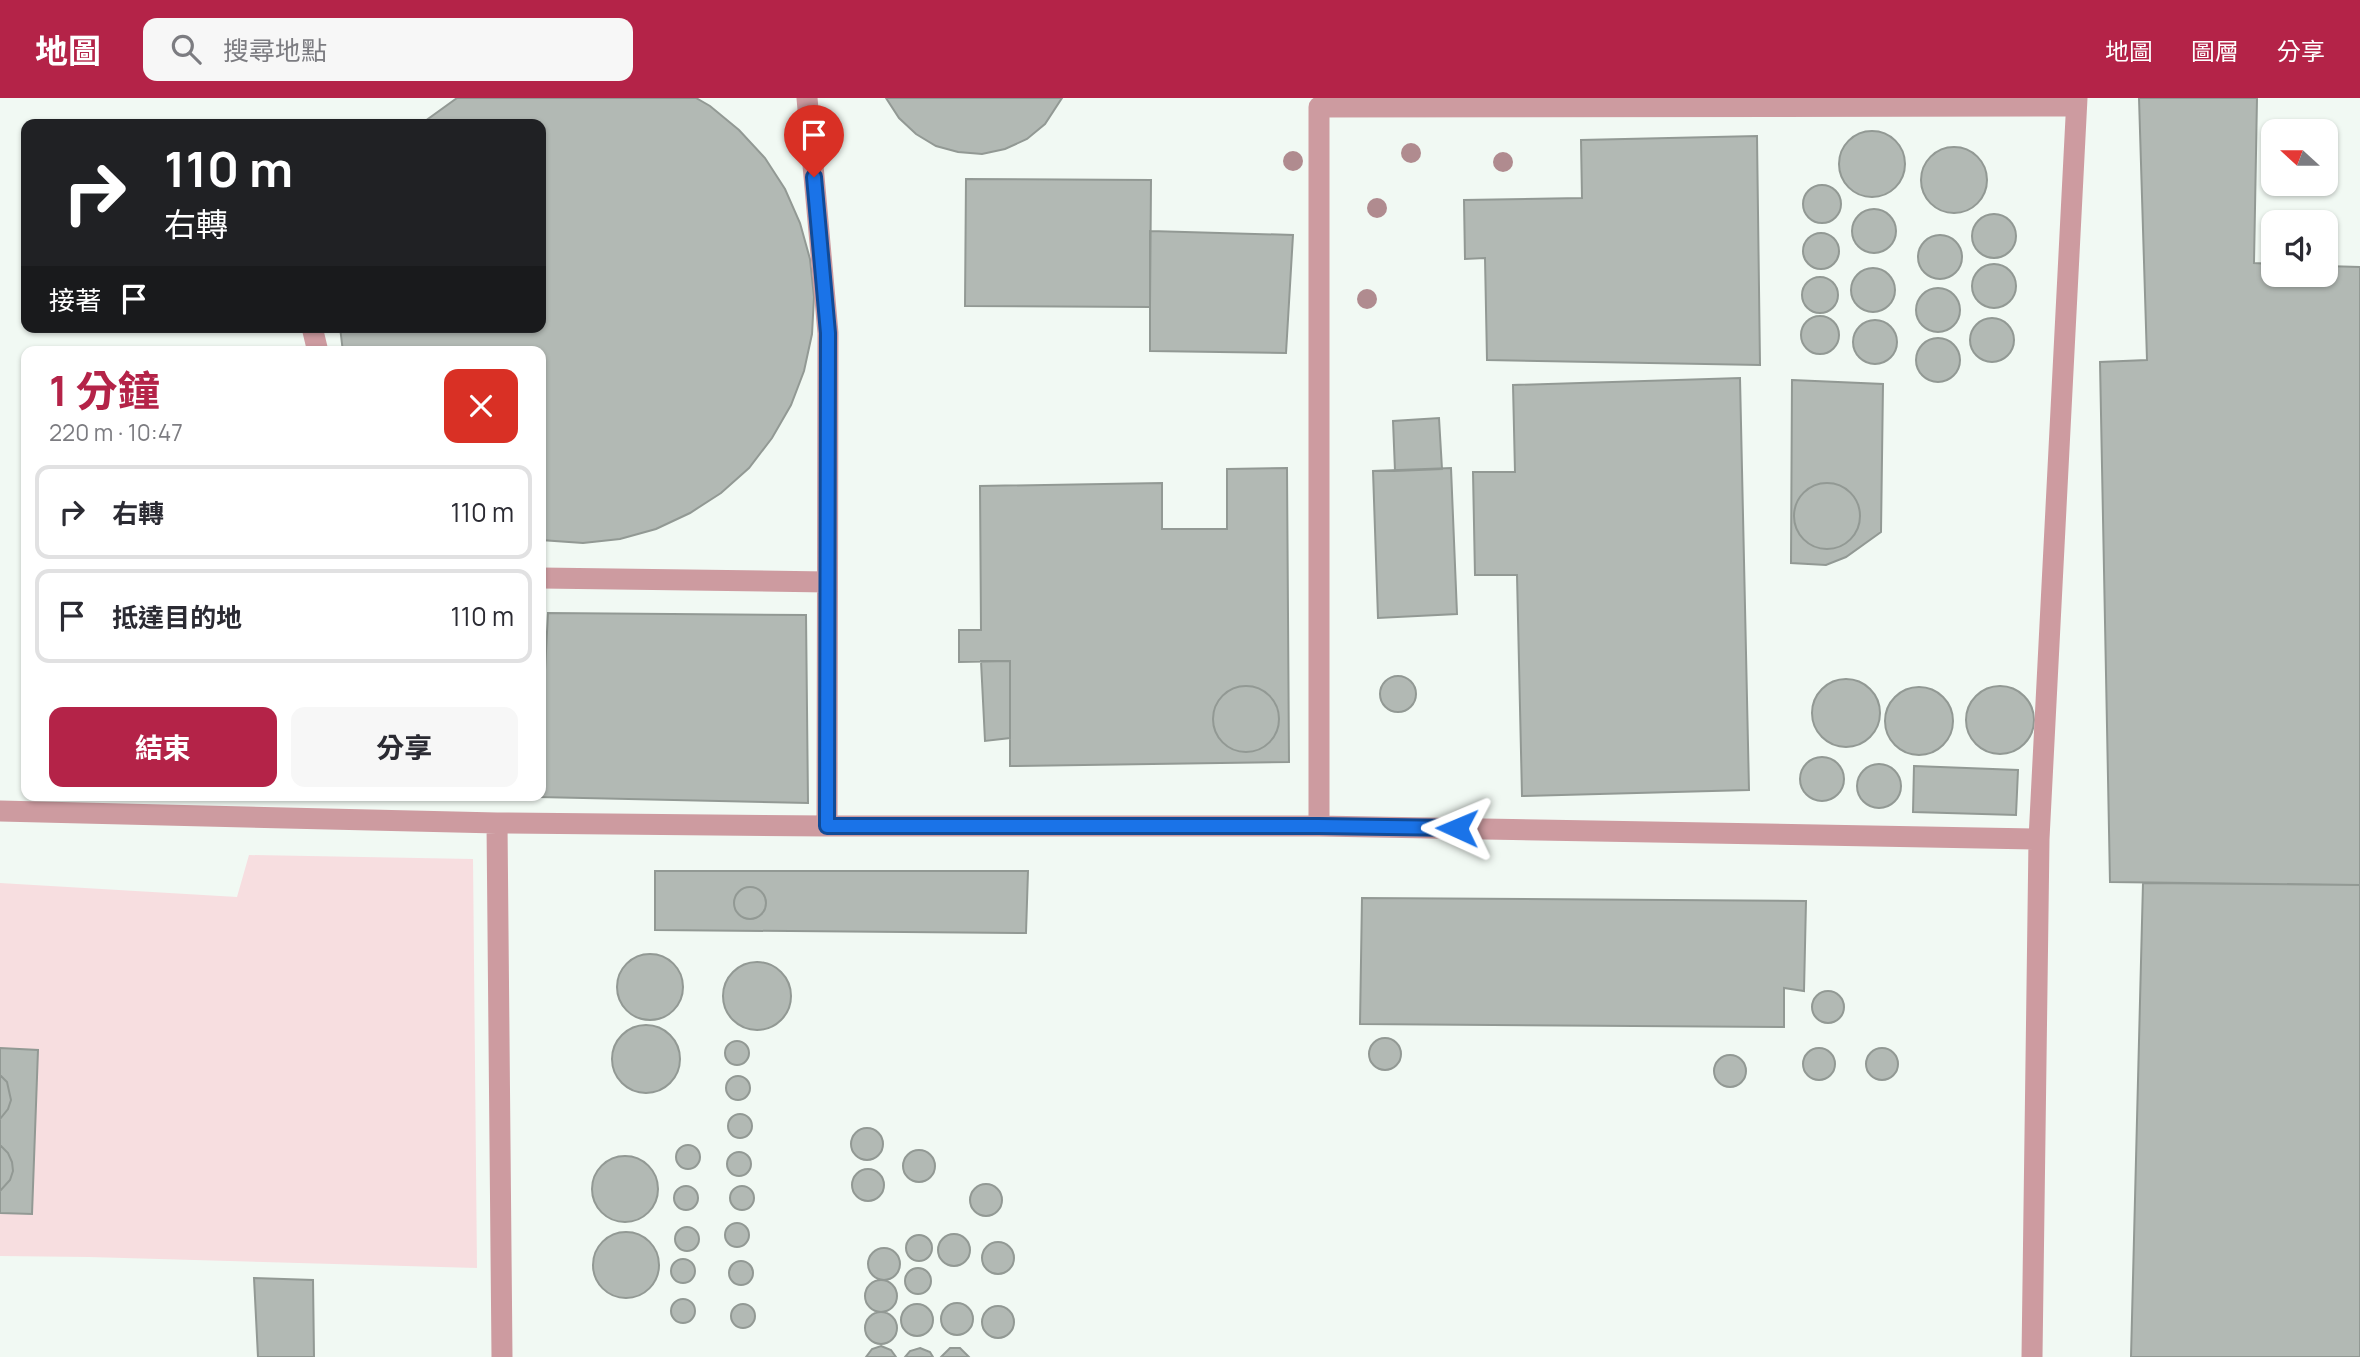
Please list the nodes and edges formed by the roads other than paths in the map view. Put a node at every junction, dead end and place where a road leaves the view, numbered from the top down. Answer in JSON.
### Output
{"nodes":[{"id":1,"x":807,"y":98,"type":"edge"},
{"id":2,"x":1311,"y":102,"type":"edge"},
{"id":3,"x":2077,"y":102,"type":"edge"},
{"id":4,"x":546,"y":578,"type":"edge"},
{"id":5,"x":827,"y":582,"type":"junction"},
{"id":6,"x":0,"y":811,"type":"edge"},
{"id":7,"x":497,"y":823,"type":"junction"},
{"id":8,"x":827,"y":826,"type":"junction"},
{"id":9,"x":1319,"y":826,"type":"junction"},
{"id":10,"x":2039,"y":839,"type":"junction"},
{"id":11,"x":502,"y":1357,"type":"edge"},
{"id":12,"x":2032,"y":1357,"type":"edge"}],
"edges":[{"from":1,"to":5,"type":"lane"},
{"from":2,"to":3,"type":"lane"},
{"from":2,"to":9,"type":"lane"},
{"from":3,"to":10,"type":"lane"},
{"from":4,"to":5,"type":"lane"},
{"from":5,"to":8,"type":"lane"},
{"from":6,"to":7,"type":"lane"},
{"from":7,"to":8,"type":"lane"},
{"from":7,"to":11,"type":"lane"},
{"from":8,"to":9,"type":"lane"},
{"from":9,"to":10,"type":"lane"},
{"from":10,"to":12,"type":"lane"}]}
